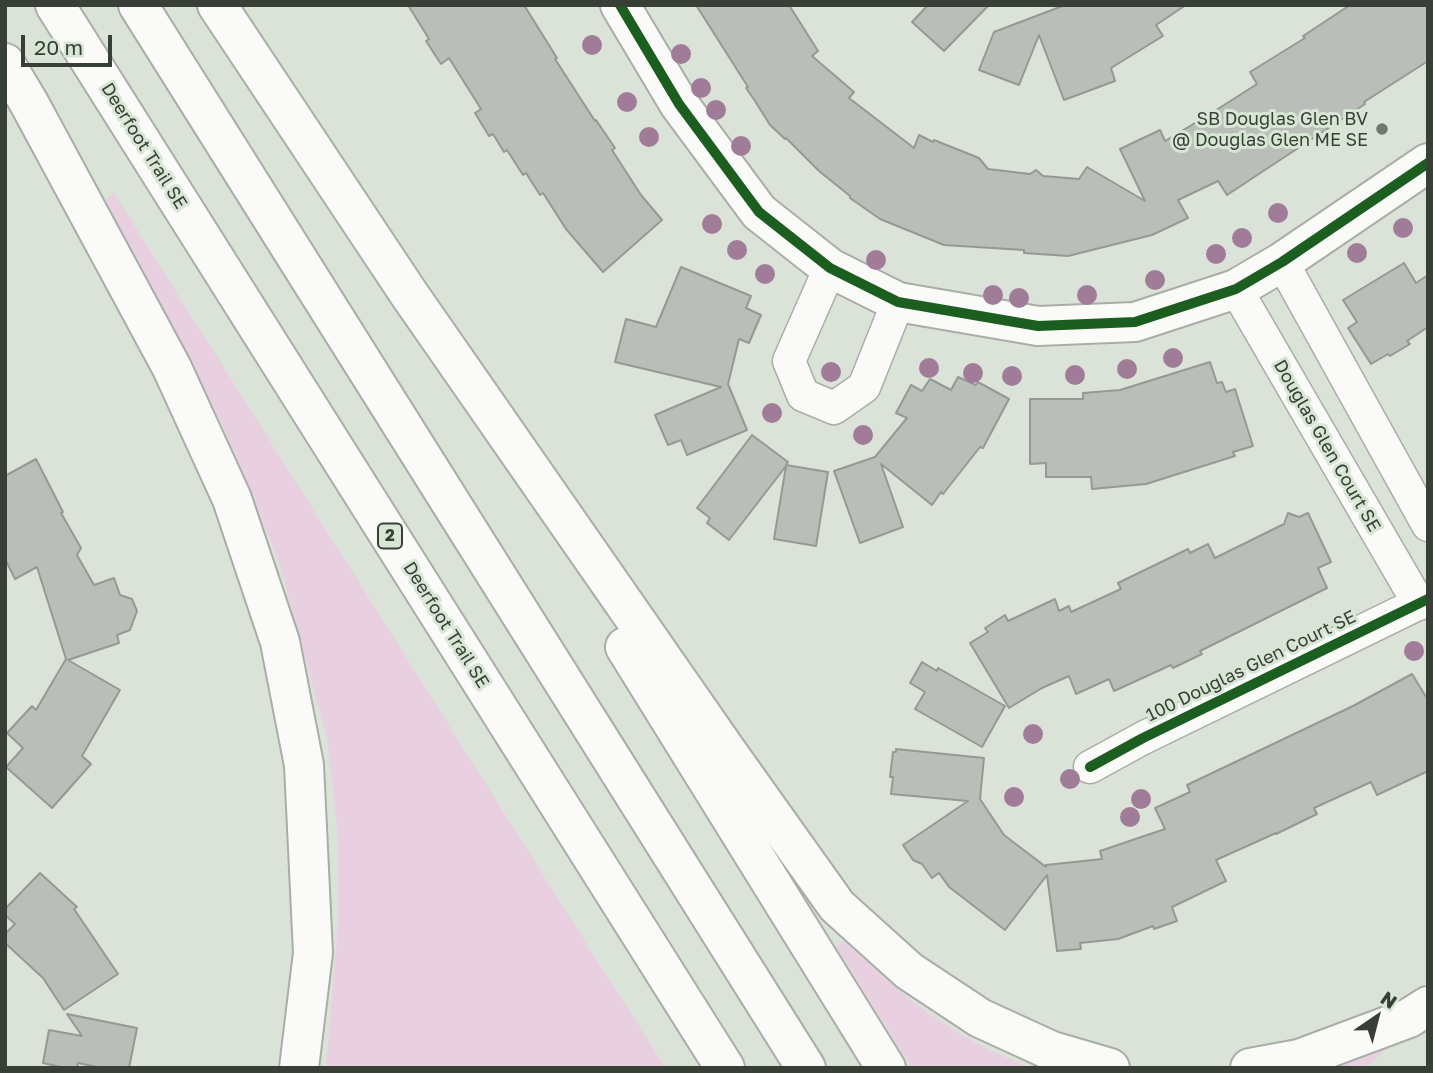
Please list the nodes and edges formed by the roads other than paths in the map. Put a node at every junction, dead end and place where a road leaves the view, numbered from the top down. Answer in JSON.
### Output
{"nodes":[{"id":1,"x":55,"y":5,"type":"edge"},
{"id":2,"x":138,"y":5,"type":"edge"},
{"id":3,"x":217,"y":5,"type":"edge"},
{"id":4,"x":620,"y":5,"type":"edge"},
{"id":5,"x":5,"y":64,"type":"edge"},
{"id":6,"x":1428,"y":163,"type":"edge"},
{"id":7,"x":1282,"y":262,"type":"junction"},
{"id":8,"x":830,"y":268,"type":"junction"},
{"id":9,"x":1236,"y":289,"type":"junction"},
{"id":10,"x":409,"y":294,"type":"junction"},
{"id":11,"x":898,"y":302,"type":"junction"},
{"id":12,"x":1428,"y":525,"type":"edge"},
{"id":13,"x":1423,"y":601,"type":"edge"},
{"id":14,"x":1090,"y":767,"type":"dead end"},
{"id":15,"x":1428,"y":1006,"type":"edge"},
{"id":16,"x":299,"y":1068,"type":"edge"},
{"id":17,"x":725,"y":1068,"type":"edge"},
{"id":18,"x":806,"y":1068,"type":"edge"},
{"id":19,"x":886,"y":1068,"type":"edge"},
{"id":20,"x":1110,"y":1068,"type":"edge"},
{"id":21,"x":1250,"y":1068,"type":"edge"}],
"edges":[{"from":1,"to":17,"type":"main road","name":"Deerfoot Trail SE","number":"2"},
{"from":2,"to":18,"type":"main road"},
{"from":3,"to":10,"type":"main road"},
{"from":4,"to":8,"type":"main road"},
{"from":5,"to":16,"type":"main road"},
{"from":6,"to":7,"type":"main road"},
{"from":7,"to":9,"type":"main road"},
{"from":7,"to":12,"type":"street"},
{"from":8,"to":11,"type":"main road"},
{"from":8,"to":11,"type":"street"},
{"from":9,"to":11,"type":"main road"},
{"from":9,"to":13,"type":"street","name":"Douglas Glen Court SE"},
{"from":10,"to":19,"type":"main road"},
{"from":10,"to":20,"type":"main road"},
{"from":13,"to":14,"type":"street","name":"100 Douglas Glen Court SE"},
{"from":15,"to":21,"type":"main road"}]}
